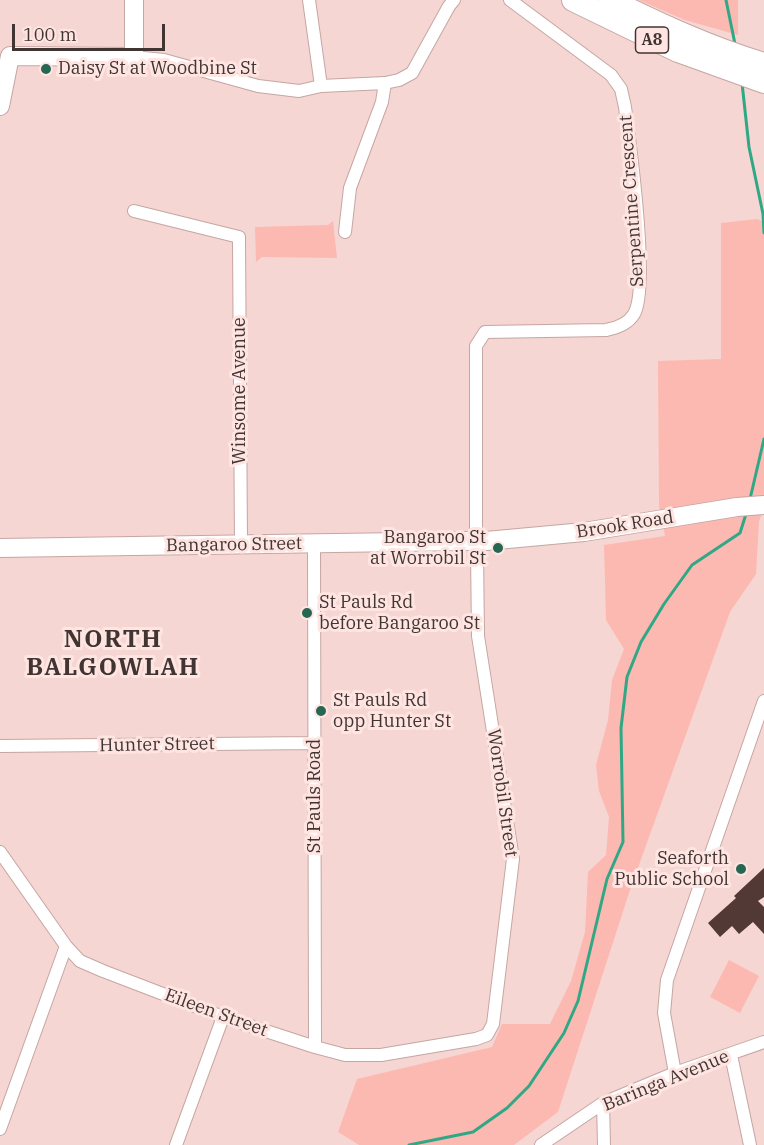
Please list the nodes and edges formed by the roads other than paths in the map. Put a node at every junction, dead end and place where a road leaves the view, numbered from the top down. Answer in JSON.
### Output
{"nodes":[{"id":1,"x":134,"y":0,"type":"edge"},
{"id":2,"x":309,"y":0,"type":"edge"},
{"id":3,"x":454,"y":0,"type":"edge"},
{"id":4,"x":510,"y":0,"type":"edge"},
{"id":5,"x":573,"y":0,"type":"edge"},
{"id":6,"x":610,"y":0,"type":"edge"},
{"id":7,"x":5,"y":56,"type":"edge"},
{"id":8,"x":134,"y":57,"type":"junction"},
{"id":9,"x":748,"y":68,"type":"edge"},
{"id":10,"x":385,"y":83,"type":"junction"},
{"id":11,"x":321,"y":86,"type":"junction"},
{"id":12,"x":0,"y":106,"type":"edge"},
{"id":13,"x":134,"y":211,"type":"dead end"},
{"id":14,"x":345,"y":232,"type":"dead end"},
{"id":15,"x":752,"y":506,"type":"edge"},
{"id":16,"x":477,"y":541,"type":"junction"},
{"id":17,"x":314,"y":544,"type":"junction"},
{"id":18,"x":241,"y":545,"type":"junction"},
{"id":19,"x":0,"y":548,"type":"edge"},
{"id":20,"x":764,"y":701,"type":"edge"},
{"id":21,"x":315,"y":743,"type":"junction"},
{"id":22,"x":0,"y":746,"type":"edge"},
{"id":23,"x":0,"y":852,"type":"edge"},
{"id":24,"x":66,"y":946,"type":"junction"},
{"id":25,"x":223,"y":1017,"type":"junction"},
{"id":26,"x":487,"y":1035,"type":"joint"},
{"id":27,"x":764,"y":1042,"type":"edge"},
{"id":28,"x":315,"y":1047,"type":"junction"},
{"id":29,"x":731,"y":1055,"type":"junction"},
{"id":30,"x":675,"y":1073,"type":"junction"},
{"id":31,"x":603,"y":1103,"type":"junction"},
{"id":32,"x":0,"y":1129,"type":"edge"},
{"id":33,"x":176,"y":1145,"type":"edge"},
{"id":34,"x":541,"y":1145,"type":"edge"},
{"id":35,"x":604,"y":1145,"type":"edge"},
{"id":36,"x":750,"y":1145,"type":"edge"}],
"edges":[{"from":1,"to":8,"type":"street"},
{"from":2,"to":11,"type":"street"},
{"from":3,"to":10,"type":"street"},
{"from":4,"to":16,"type":"street","name":"Serpentine Crescent"},
{"from":5,"to":9,"type":"highway","number":"A8"},
{"from":6,"to":9,"type":"highway","number":"A8"},
{"from":7,"to":8,"type":"street"},
{"from":7,"to":12,"type":"street"},
{"from":8,"to":11,"type":"street"},
{"from":10,"to":11,"type":"street"},
{"from":10,"to":14,"type":"street"},
{"from":13,"to":18,"type":"street","name":"Winsome Avenue"},
{"from":15,"to":16,"type":"street","name":"Brook Road"},
{"from":16,"to":17,"type":"street","name":"Bangaroo Street"},
{"from":16,"to":26,"type":"street","name":"Worrobil Street"},
{"from":17,"to":18,"type":"street","name":"Bangaroo Street"},
{"from":17,"to":21,"type":"street","name":"St Pauls Road"},
{"from":18,"to":19,"type":"street","name":"Bangaroo Street"},
{"from":20,"to":30,"type":"street"},
{"from":21,"to":22,"type":"street","name":"Hunter Street"},
{"from":21,"to":28,"type":"street","name":"St Pauls Road"},
{"from":23,"to":24,"type":"street","name":"Eileen Street"},
{"from":24,"to":25,"type":"street","name":"Eileen Street"},
{"from":24,"to":32,"type":"street"},
{"from":25,"to":28,"type":"street","name":"Eileen Street"},
{"from":25,"to":33,"type":"street"},
{"from":26,"to":28,"type":"street","name":"Eileen Street"},
{"from":27,"to":29,"type":"street","name":"Baringa Avenue"},
{"from":29,"to":30,"type":"street","name":"Baringa Avenue"},
{"from":29,"to":36,"type":"street"},
{"from":30,"to":31,"type":"street","name":"Baringa Avenue"},
{"from":31,"to":34,"type":"street","name":"Baringa Avenue"},
{"from":31,"to":35,"type":"street"}]}
